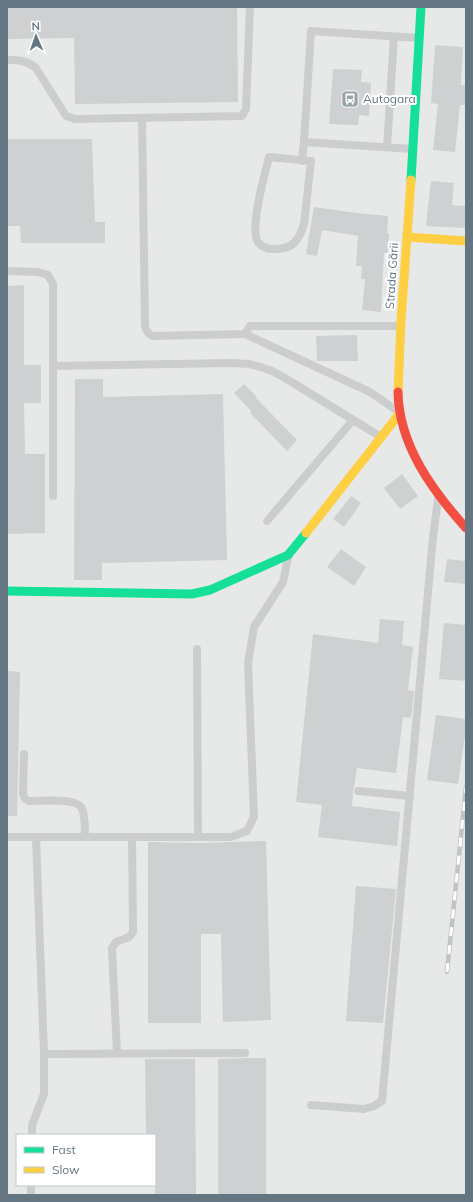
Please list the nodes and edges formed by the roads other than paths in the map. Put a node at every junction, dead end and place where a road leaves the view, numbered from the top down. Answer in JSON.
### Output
{"nodes":[{"id":1,"x":250,"y":7,"type":"edge"},
{"id":2,"x":421,"y":7,"type":"edge"},
{"id":3,"x":394,"y":36,"type":"junction"},
{"id":4,"x":419,"y":38,"type":"junction"},
{"id":5,"x":7,"y":60,"type":"edge"},
{"id":6,"x":142,"y":118,"type":"junction"},
{"id":7,"x":304,"y":142,"type":"junction"},
{"id":8,"x":387,"y":148,"type":"junction"},
{"id":9,"x":414,"y":150,"type":"junction"},
{"id":10,"x":302,"y":161,"type":"junction"},
{"id":11,"x":407,"y":237,"type":"junction"},
{"id":12,"x":466,"y":241,"type":"edge"},
{"id":13,"x":7,"y":272,"type":"edge"},
{"id":14,"x":400,"y":326,"type":"junction"},
{"id":15,"x":245,"y":334,"type":"junction"},
{"id":16,"x":53,"y":366,"type":"junction"},
{"id":17,"x":400,"y":413,"type":"junction"},
{"id":18,"x":353,"y":420,"type":"junction"},
{"id":19,"x":382,"y":437,"type":"junction"},
{"id":20,"x":53,"y":496,"type":"dead end"},
{"id":21,"x":438,"y":496,"type":"junction"},
{"id":22,"x":267,"y":521,"type":"dead end"},
{"id":23,"x":466,"y":528,"type":"edge"},
{"id":24,"x":288,"y":555,"type":"junction"},
{"id":25,"x":7,"y":591,"type":"edge"},
{"id":26,"x":198,"y":649,"type":"dead end"},
{"id":27,"x":24,"y":754,"type":"dead end"},
{"id":28,"x":358,"y":791,"type":"dead end"},
{"id":29,"x":410,"y":796,"type":"junction"},
{"id":30,"x":7,"y":837,"type":"edge"},
{"id":31,"x":36,"y":837,"type":"junction"},
{"id":32,"x":85,"y":837,"type":"junction"},
{"id":33,"x":132,"y":837,"type":"junction"},
{"id":34,"x":198,"y":837,"type":"junction"},
{"id":35,"x":245,"y":1052,"type":"dead end"},
{"id":36,"x":117,"y":1053,"type":"junction"},
{"id":37,"x":44,"y":1054,"type":"junction"},
{"id":38,"x":311,"y":1105,"type":"dead end"},
{"id":39,"x":32,"y":1134,"type":"edge"}],
"edges":[{"from":1,"to":6,"type":"lane"},
{"from":2,"to":4,"type":"main road","name":"Strada Gării"},
{"from":3,"to":4,"type":"lane"},
{"from":3,"to":7,"type":"lane"},
{"from":3,"to":8,"type":"lane"},
{"from":4,"to":9,"type":"main road","name":"Strada Gării"},
{"from":5,"to":6,"type":"lane"},
{"from":6,"to":15,"type":"lane"},
{"from":7,"to":8,"type":"lane"},
{"from":7,"to":10,"type":"lane"},
{"from":8,"to":9,"type":"lane"},
{"from":9,"to":11,"type":"main road","name":"Strada Gării"},
{"from":10,"to":10,"type":"lane"},
{"from":11,"to":12,"type":"main road"},
{"from":11,"to":14,"type":"main road","name":"Strada Gării"},
{"from":13,"to":16,"type":"lane"},
{"from":14,"to":15,"type":"lane"},
{"from":14,"to":17,"type":"main road","name":"Strada Gării"},
{"from":15,"to":17,"type":"lane"},
{"from":16,"to":18,"type":"lane"},
{"from":16,"to":20,"type":"lane"},
{"from":17,"to":19,"type":"main road"},
{"from":17,"to":21,"type":"main road","name":"Strada Gării"},
{"from":18,"to":19,"type":"lane"},
{"from":18,"to":22,"type":"lane"},
{"from":19,"to":24,"type":"main road"},
{"from":21,"to":23,"type":"main road","name":"Strada Gării"},
{"from":21,"to":29,"type":"lane"},
{"from":24,"to":25,"type":"main road"},
{"from":24,"to":34,"type":"lane"},
{"from":26,"to":34,"type":"lane"},
{"from":27,"to":32,"type":"lane"},
{"from":28,"to":29,"type":"lane"},
{"from":29,"to":38,"type":"lane"},
{"from":30,"to":31,"type":"lane"},
{"from":31,"to":32,"type":"lane"},
{"from":31,"to":37,"type":"lane"},
{"from":32,"to":33,"type":"lane"},
{"from":33,"to":34,"type":"lane"},
{"from":33,"to":36,"type":"lane"},
{"from":35,"to":36,"type":"lane"},
{"from":36,"to":37,"type":"lane"},
{"from":37,"to":39,"type":"lane"}]}
